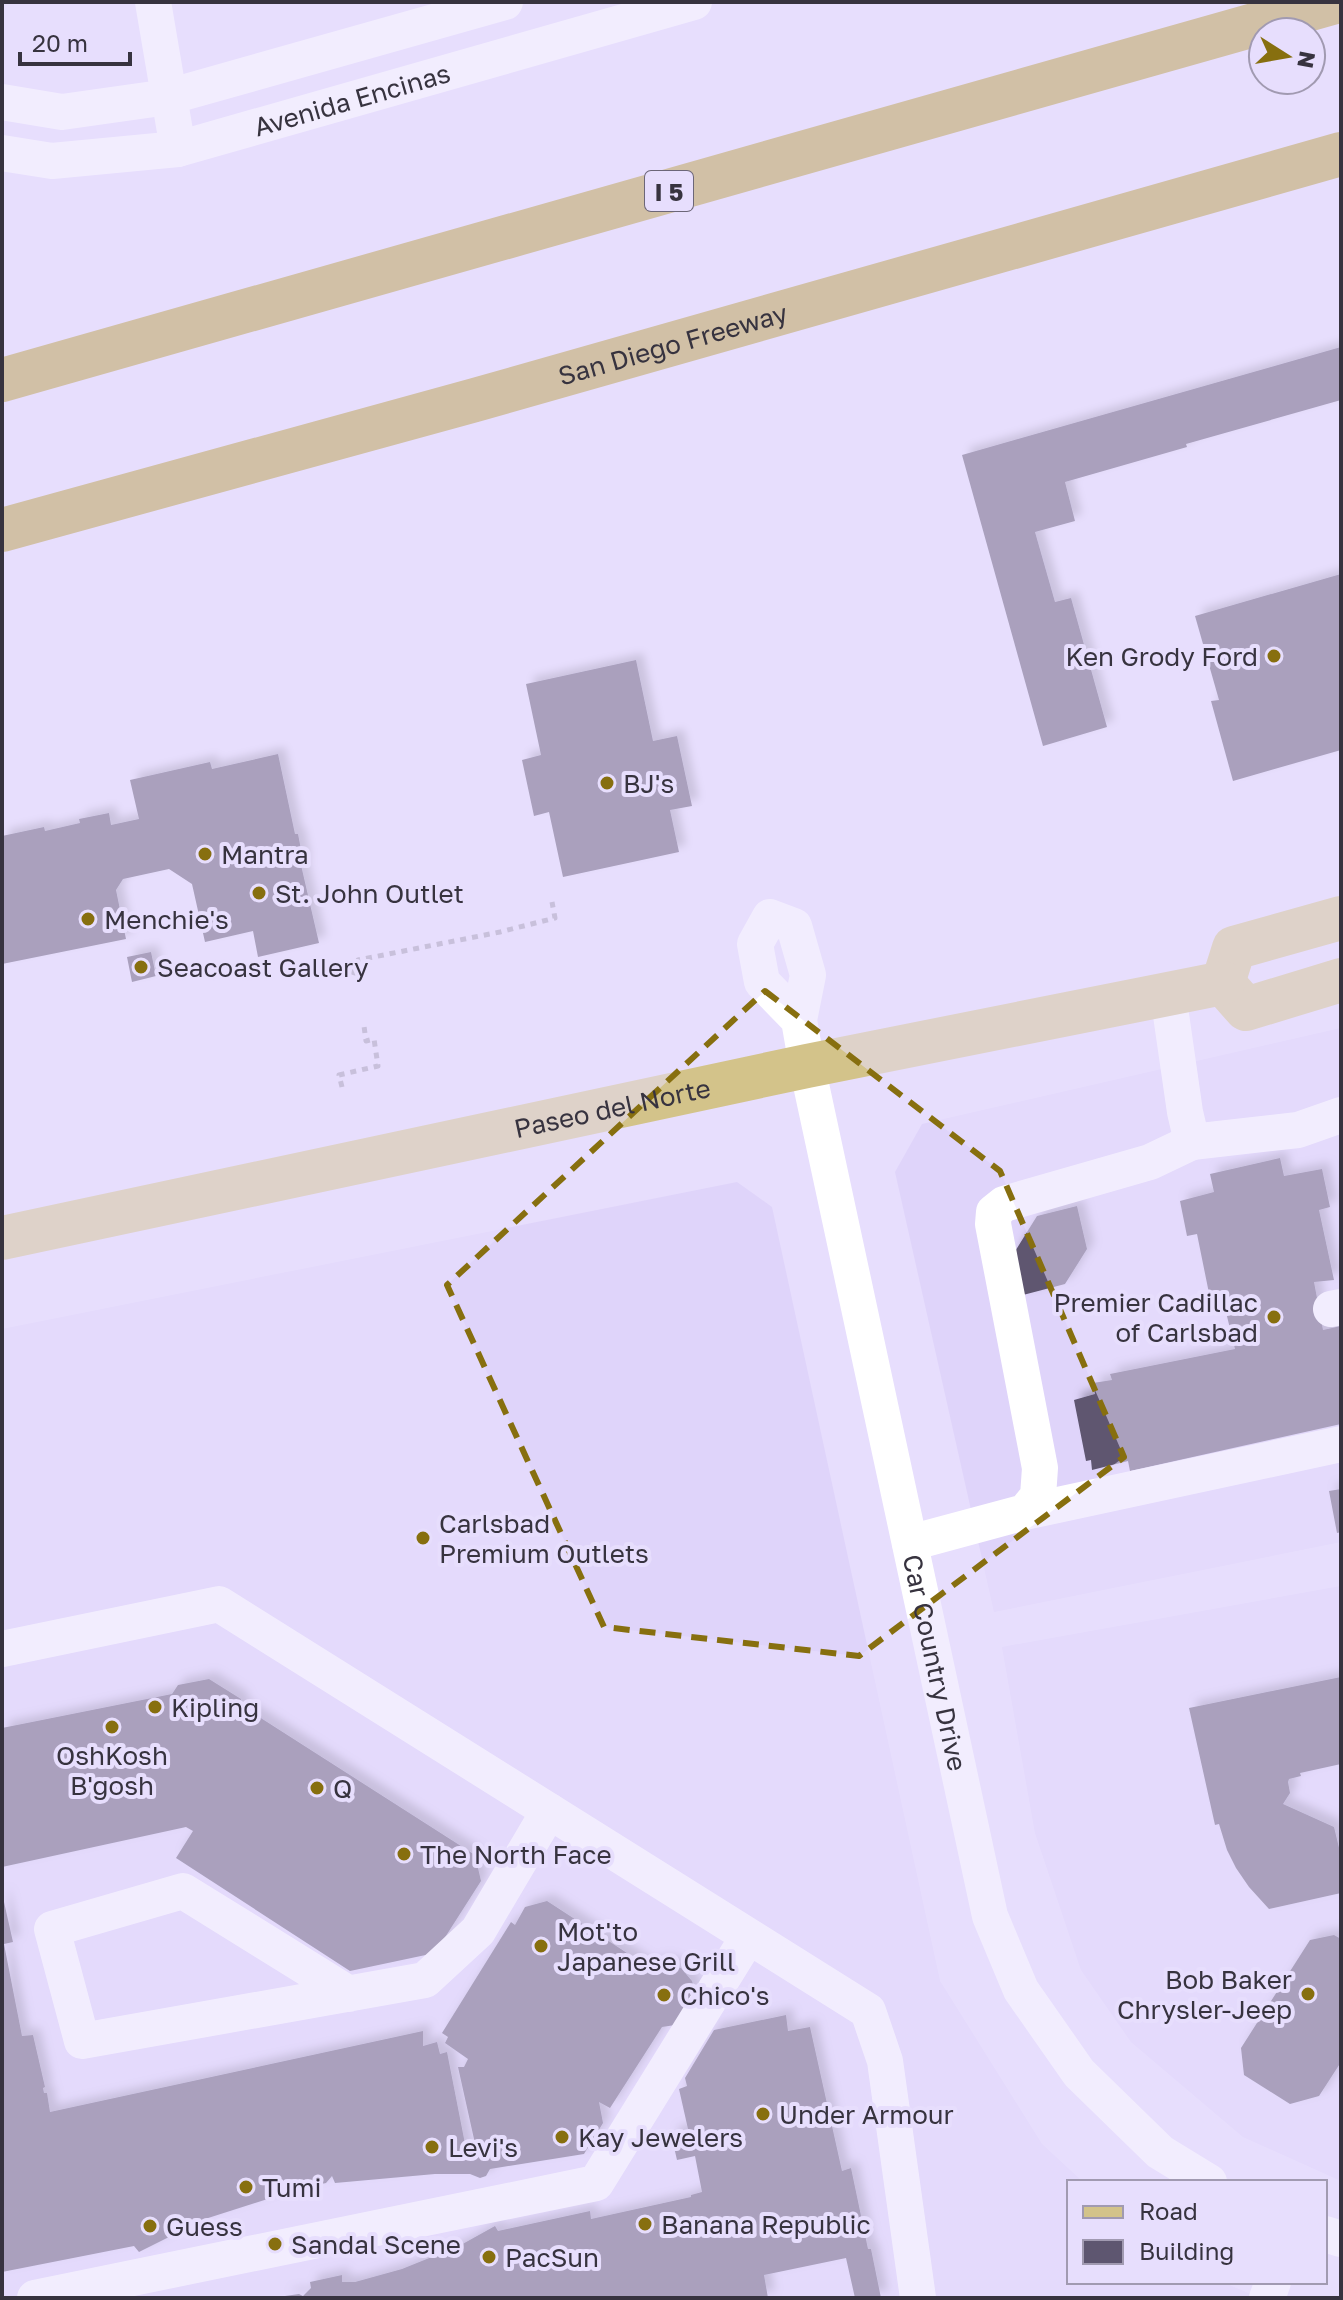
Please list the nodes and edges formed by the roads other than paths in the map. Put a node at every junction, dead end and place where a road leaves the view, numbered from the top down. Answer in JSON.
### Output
{"nodes":[{"id":1,"x":153,"y":2,"type":"edge"},
{"id":2,"x":505,"y":2,"type":"edge"},
{"id":3,"x":694,"y":2,"type":"edge"},
{"id":4,"x":1335,"y":2,"type":"edge"},
{"id":5,"x":168,"y":97,"type":"junction"},
{"id":6,"x":2,"y":102,"type":"edge"},
{"id":7,"x":178,"y":149,"type":"junction"},
{"id":8,"x":2,"y":153,"type":"edge"},
{"id":9,"x":1341,"y":154,"type":"edge"},
{"id":10,"x":2,"y":380,"type":"edge"},
{"id":11,"x":475,"y":400,"type":"junction"},
{"id":12,"x":2,"y":530,"type":"edge"},
{"id":13,"x":2,"y":549,"type":"edge"},
{"id":14,"x":1341,"y":918,"type":"edge"},
{"id":15,"x":1341,"y":980,"type":"edge"},
{"id":16,"x":1223,"y":983,"type":"junction"},
{"id":17,"x":1168,"y":994,"type":"junction"},
{"id":18,"x":799,"y":1020,"type":"dead end"},
{"id":19,"x":807,"y":1066,"type":"junction"},
{"id":20,"x":1341,"y":1115,"type":"edge"},
{"id":21,"x":1192,"y":1142,"type":"junction"},
{"id":22,"x":2,"y":1238,"type":"edge"},
{"id":23,"x":1341,"y":1444,"type":"edge"},
{"id":24,"x":1025,"y":1512,"type":"junction"},
{"id":25,"x":910,"y":1543,"type":"junction"},
{"id":26,"x":2,"y":1649,"type":"edge"},
{"id":27,"x":549,"y":1811,"type":"junction"},
{"id":28,"x":748,"y":1937,"type":"junction"},
{"id":29,"x":349,"y":1994,"type":"junction"},
{"id":30,"x":1206,"y":2180,"type":"edge"},
{"id":31,"x":35,"y":2298,"type":"edge"},
{"id":32,"x":918,"y":2298,"type":"edge"}],
"edges":[{"from":1,"to":5,"type":"street"},
{"from":2,"to":5,"type":"street","name":"Avenida Encinas"},
{"from":3,"to":7,"type":"street","name":"Avenida Encinas"},
{"from":4,"to":10,"type":"highway","number":"I 5"},
{"from":5,"to":6,"type":"street","name":"Avenida Encinas"},
{"from":5,"to":7,"type":"street"},
{"from":7,"to":8,"type":"street","name":"Avenida Encinas"},
{"from":9,"to":11,"type":"highway","name":"San Diego Freeway"},
{"from":11,"to":12,"type":"highway","name":"San Diego Freeway"},
{"from":11,"to":13,"type":"highway"},
{"from":14,"to":16,"type":"main road"},
{"from":15,"to":16,"type":"main road"},
{"from":16,"to":17,"type":"main road","name":"Paseo del Norte"},
{"from":17,"to":19,"type":"main road","name":"Paseo del Norte"},
{"from":17,"to":21,"type":"street"},
{"from":18,"to":19,"type":"street","name":"Car Country Drive"},
{"from":19,"to":22,"type":"main road","name":"Paseo del Norte"},
{"from":19,"to":25,"type":"street","name":"Car Country Drive"},
{"from":20,"to":21,"type":"street"},
{"from":21,"to":24,"type":"street"},
{"from":23,"to":24,"type":"street"},
{"from":24,"to":25,"type":"street"},
{"from":25,"to":30,"type":"street","name":"Car Country Drive"},
{"from":26,"to":27,"type":"street"},
{"from":27,"to":28,"type":"street"},
{"from":27,"to":29,"type":"street"},
{"from":28,"to":31,"type":"street"},
{"from":28,"to":32,"type":"street"},
{"from":29,"to":29,"type":"street"}]}
